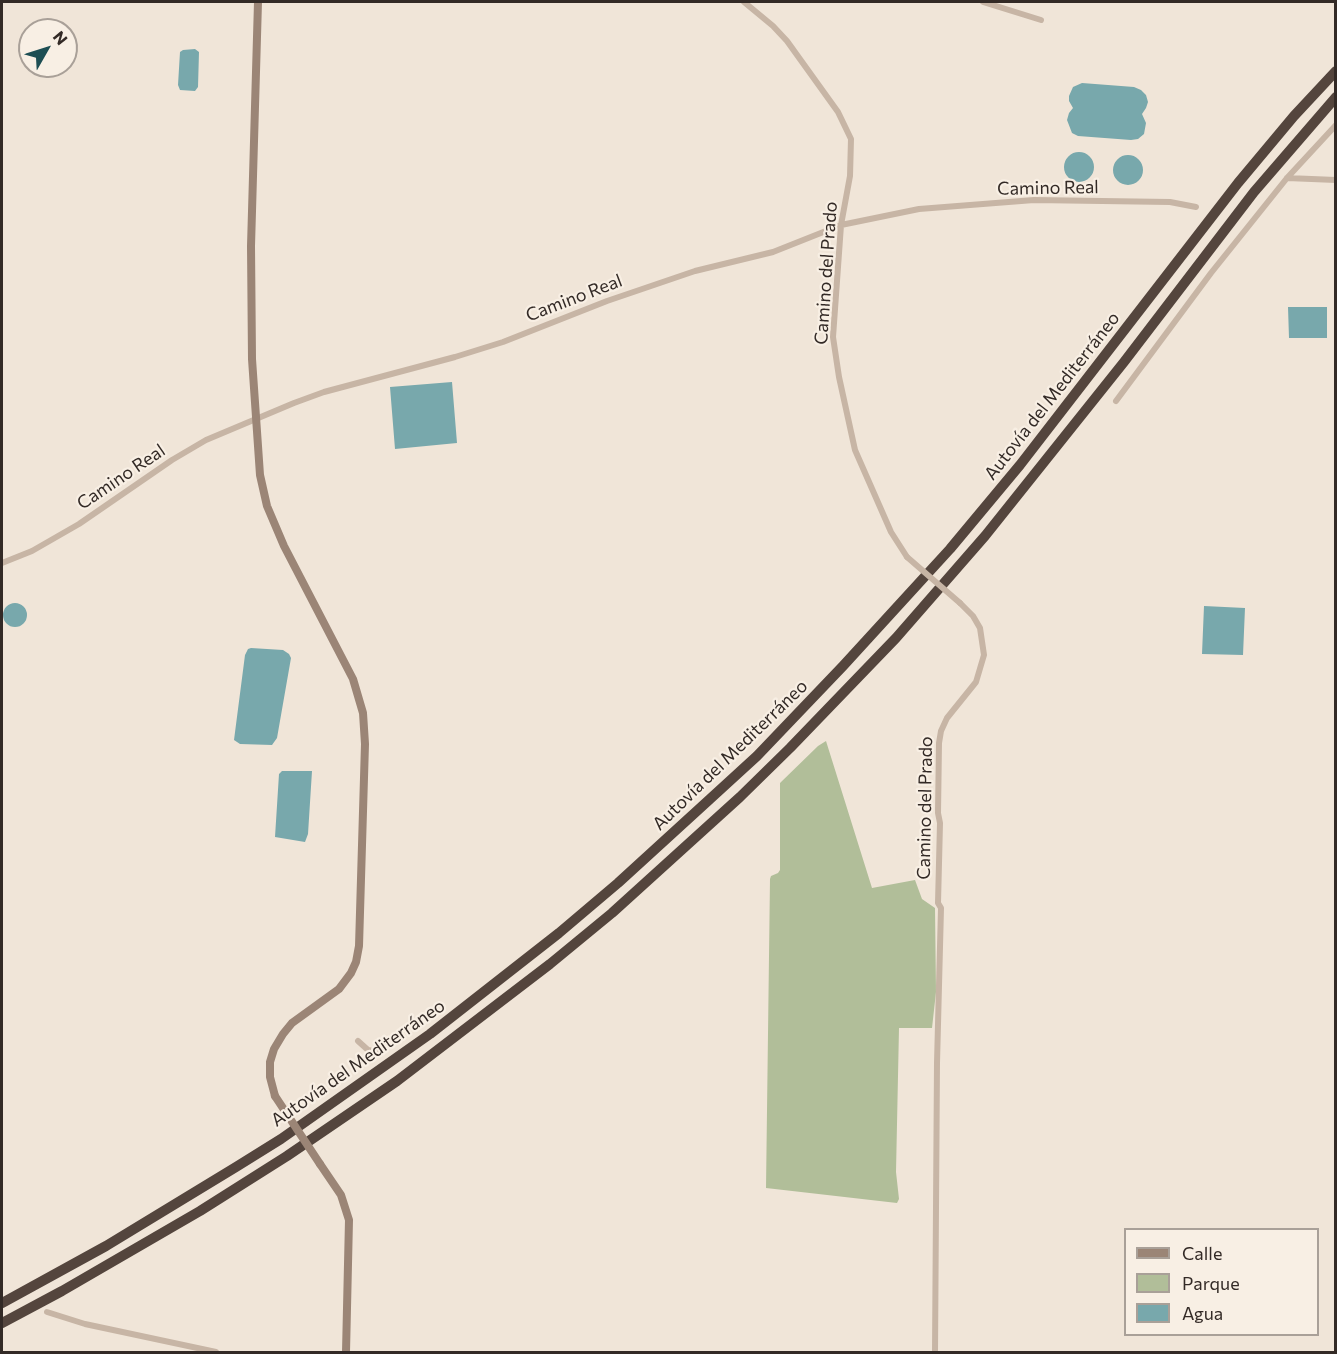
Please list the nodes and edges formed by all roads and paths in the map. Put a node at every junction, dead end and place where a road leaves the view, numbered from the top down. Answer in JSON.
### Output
{"nodes":[{"id":1,"x":258,"y":2,"type":"edge"},
{"id":2,"x":744,"y":2,"type":"edge"},
{"id":3,"x":983,"y":2,"type":"edge"},
{"id":4,"x":1041,"y":20,"type":"dead end"},
{"id":5,"x":1335,"y":71,"type":"edge"},
{"id":6,"x":1335,"y":97,"type":"edge"},
{"id":7,"x":1335,"y":125,"type":"edge"},
{"id":8,"x":1287,"y":178,"type":"junction"},
{"id":9,"x":1335,"y":180,"type":"edge"},
{"id":10,"x":1196,"y":207,"type":"dead end"},
{"id":11,"x":841,"y":225,"type":"junction"},
{"id":12,"x":1116,"y":401,"type":"dead end"},
{"id":13,"x":256,"y":419,"type":"junction"},
{"id":14,"x":2,"y":563,"type":"edge"},
{"id":15,"x":358,"y":1041,"type":"dead end"},
{"id":16,"x":378,"y":1052,"type":"dead end"},
{"id":17,"x":2,"y":1303,"type":"edge"},
{"id":18,"x":47,"y":1312,"type":"dead end"},
{"id":19,"x":2,"y":1323,"type":"edge"},
{"id":20,"x":216,"y":1353,"type":"edge"},
{"id":21,"x":346,"y":1353,"type":"edge"},
{"id":22,"x":935,"y":1353,"type":"edge"}],
"edges":[{"from":1,"to":13,"type":"main road"},
{"from":2,"to":11,"type":"street","name":"Camino del Prado"},
{"from":3,"to":4,"type":"street"},
{"from":5,"to":17,"type":"highway","name":"Autovía del Mediterráneo"},
{"from":6,"to":19,"type":"highway","name":"Autovía del Mediterráneo"},
{"from":7,"to":8,"type":"street"},
{"from":8,"to":9,"type":"street"},
{"from":8,"to":12,"type":"street"},
{"from":10,"to":11,"type":"street","name":"Camino Real"},
{"from":11,"to":13,"type":"street","name":"Camino Real"},
{"from":11,"to":22,"type":"street","name":"Camino del Prado","bridge":true},
{"from":13,"to":14,"type":"street","name":"Camino Real"},
{"from":13,"to":21,"type":"main road","bridge":true},
{"from":15,"to":16,"type":"street"},
{"from":18,"to":20,"type":"street"}]}
